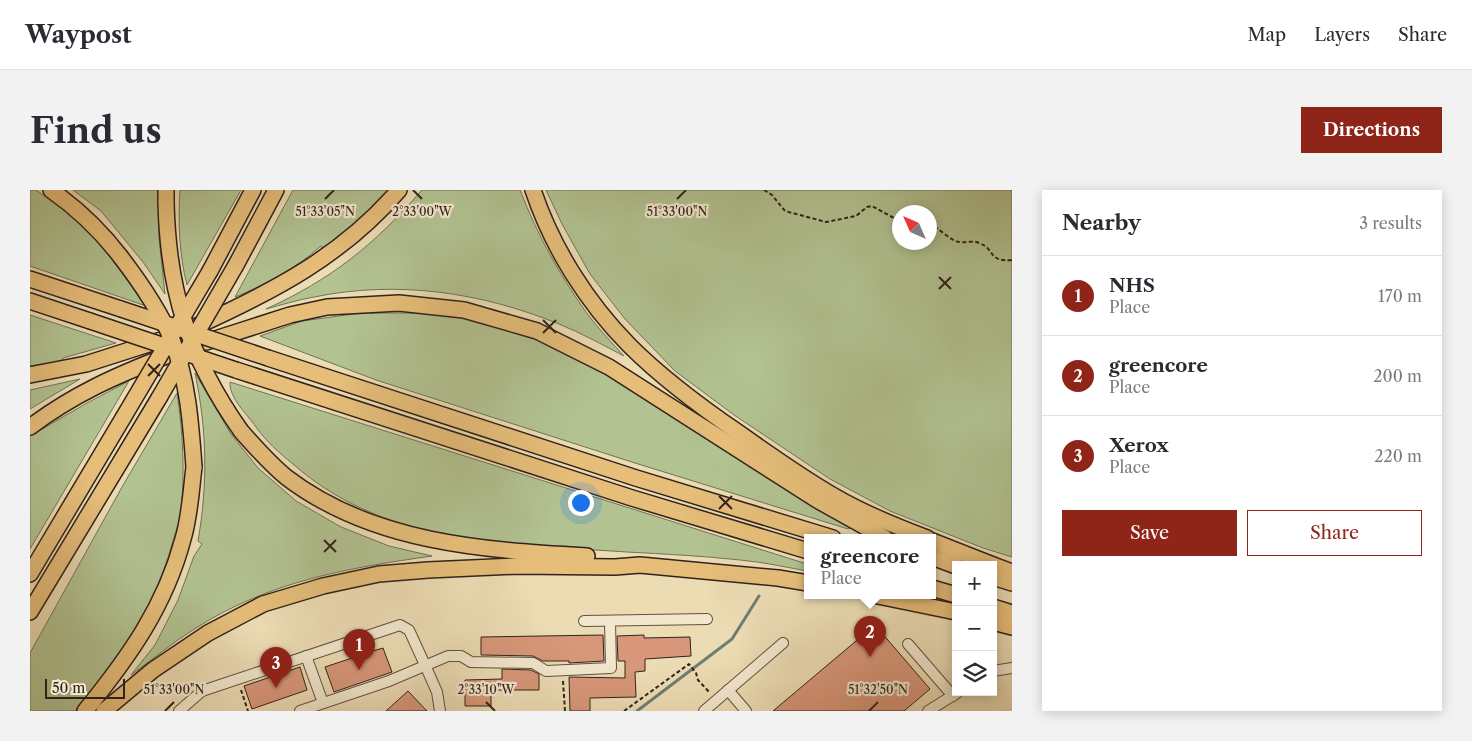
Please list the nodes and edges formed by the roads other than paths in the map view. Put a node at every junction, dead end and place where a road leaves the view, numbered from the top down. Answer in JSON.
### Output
{"nodes":[{"id":1,"x":51,"y":190,"type":"edge"},
{"id":2,"x":253,"y":190,"type":"edge"},
{"id":3,"x":276,"y":190,"type":"edge"},
{"id":4,"x":399,"y":190,"type":"edge"},
{"id":5,"x":533,"y":190,"type":"edge"},
{"id":6,"x":166,"y":196,"type":"edge"},
{"id":7,"x":30,"y":279,"type":"edge"},
{"id":8,"x":30,"y":301,"type":"edge"},
{"id":9,"x":30,"y":374,"type":"edge"},
{"id":10,"x":30,"y":427,"type":"edge"},
{"id":11,"x":848,"y":517,"type":"junction"},
{"id":12,"x":821,"y":534,"type":"edge"},
{"id":13,"x":879,"y":534,"type":"edge"},
{"id":14,"x":894,"y":534,"type":"edge"},
{"id":15,"x":916,"y":534,"type":"edge"},
{"id":16,"x":936,"y":543,"type":"edge"},
{"id":17,"x":804,"y":549,"type":"edge"},
{"id":18,"x":936,"y":549,"type":"edge"},
{"id":19,"x":936,"y":558,"type":"edge"},
{"id":20,"x":973,"y":561,"type":"edge"},
{"id":21,"x":981,"y":561,"type":"edge"},
{"id":22,"x":952,"y":564,"type":"edge"},
{"id":23,"x":640,"y":565,"type":"junction"},
{"id":24,"x":997,"y":567,"type":"edge"},
{"id":25,"x":936,"y":569,"type":"edge"},
{"id":26,"x":1012,"y":572,"type":"edge"},
{"id":27,"x":30,"y":574,"type":"edge"},
{"id":28,"x":952,"y":574,"type":"edge"},
{"id":29,"x":997,"y":578,"type":"edge"},
{"id":30,"x":804,"y":582,"type":"edge"},
{"id":31,"x":1012,"y":583,"type":"edge"},
{"id":32,"x":997,"y":587,"type":"edge"},
{"id":33,"x":936,"y":589,"type":"edge"},
{"id":34,"x":1012,"y":591,"type":"edge"},
{"id":35,"x":952,"y":594,"type":"edge"},
{"id":36,"x":893,"y":599,"type":"edge"},
{"id":37,"x":997,"y":608,"type":"edge"},
{"id":38,"x":952,"y":611,"type":"edge"},
{"id":39,"x":30,"y":612,"type":"edge"},
{"id":40,"x":1012,"y":612,"type":"edge"},
{"id":41,"x":707,"y":620,"type":"dead end"},
{"id":42,"x":584,"y":621,"type":"dead end"},
{"id":43,"x":610,"y":621,"type":"junction"},
{"id":44,"x":997,"y":623,"type":"edge"},
{"id":45,"x":1012,"y":627,"type":"edge"},
{"id":46,"x":784,"y":643,"type":"dead end"},
{"id":47,"x":908,"y":644,"type":"dead end"},
{"id":48,"x":306,"y":656,"type":"junction"},
{"id":49,"x":425,"y":665,"type":"junction"},
{"id":50,"x":1012,"y":668,"type":"edge"},
{"id":51,"x":997,"y":670,"type":"edge"},
{"id":52,"x":728,"y":690,"type":"junction"},
{"id":53,"x":952,"y":690,"type":"edge"},
{"id":54,"x":953,"y":696,"type":"edge"},
{"id":55,"x":323,"y":703,"type":"junction"},
{"id":56,"x":85,"y":711,"type":"edge"},
{"id":57,"x":104,"y":711,"type":"edge"},
{"id":58,"x":179,"y":711,"type":"edge"},
{"id":59,"x":300,"y":711,"type":"edge"},
{"id":60,"x":440,"y":711,"type":"edge"},
{"id":61,"x":704,"y":711,"type":"edge"},
{"id":62,"x":746,"y":711,"type":"edge"},
{"id":63,"x":928,"y":711,"type":"edge"}],
"edges":[{"from":1,"to":56,"type":"highway","bridge":true},
{"from":2,"to":27,"type":"highway","bridge":true},
{"from":3,"to":39,"type":"highway","bridge":true},
{"from":4,"to":9,"type":"highway"},
{"from":5,"to":15,"type":"highway"},
{"from":6,"to":23,"type":"highway","bridge":true},
{"from":7,"to":12,"type":"highway","bridge":true},
{"from":8,"to":17,"type":"highway","bridge":true},
{"from":10,"to":11,"type":"highway"},
{"from":11,"to":13,"type":"highway"},
{"from":11,"to":14,"type":"highway"},
{"from":16,"to":21,"type":"highway"},
{"from":18,"to":20,"type":"highway"},
{"from":19,"to":22,"type":"highway"},
{"from":23,"to":30,"type":"highway"},
{"from":23,"to":57,"type":"highway"},
{"from":24,"to":26,"type":"highway"},
{"from":25,"to":28,"type":"highway"},
{"from":29,"to":31,"type":"highway"},
{"from":32,"to":34,"type":"highway"},
{"from":33,"to":35,"type":"highway"},
{"from":36,"to":38,"type":"highway"},
{"from":37,"to":40,"type":"highway"},
{"from":41,"to":43,"type":"lane"},
{"from":42,"to":43,"type":"lane"},
{"from":43,"to":49,"type":"lane"},
{"from":44,"to":45,"type":"highway"},
{"from":46,"to":52,"type":"lane"},
{"from":47,"to":53,"type":"lane"},
{"from":48,"to":49,"type":"lane"},
{"from":48,"to":55,"type":"lane"},
{"from":48,"to":58,"type":"lane"},
{"from":49,"to":55,"type":"lane"},
{"from":49,"to":60,"type":"lane"},
{"from":50,"to":51,"type":"lane"},
{"from":52,"to":61,"type":"lane"},
{"from":52,"to":62,"type":"lane"},
{"from":54,"to":63,"type":"lane"},
{"from":55,"to":59,"type":"lane"}]}
